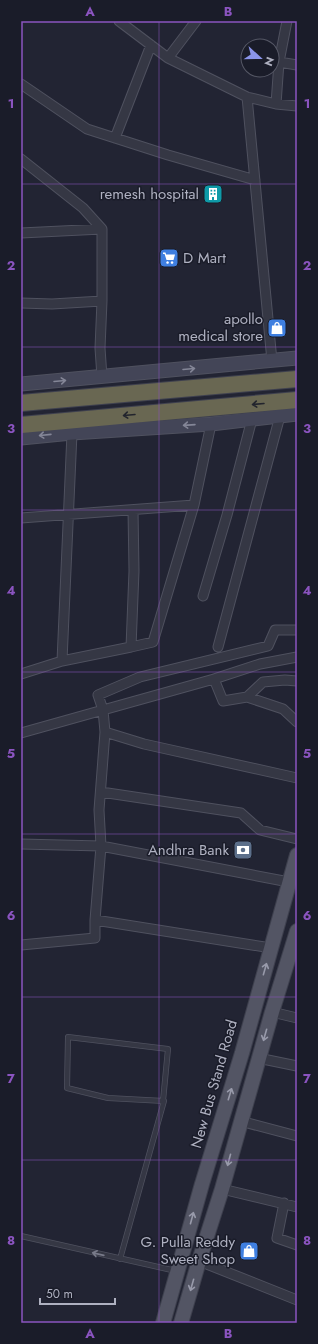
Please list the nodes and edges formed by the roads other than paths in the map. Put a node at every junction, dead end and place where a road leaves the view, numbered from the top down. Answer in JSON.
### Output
{"nodes":[{"id":1,"x":119,"y":21,"type":"edge"},
{"id":2,"x":196,"y":21,"type":"edge"},
{"id":3,"x":287,"y":21,"type":"edge"},
{"id":4,"x":151,"y":45,"type":"junction"},
{"id":5,"x":280,"y":57,"type":"edge"},
{"id":6,"x":168,"y":58,"type":"junction"},
{"id":7,"x":280,"y":62,"type":"edge"},
{"id":8,"x":297,"y":65,"type":"edge"},
{"id":9,"x":278,"y":78,"type":"edge"},
{"id":10,"x":21,"y":84,"type":"edge"},
{"id":11,"x":247,"y":97,"type":"junction"},
{"id":12,"x":276,"y":104,"type":"junction"},
{"id":13,"x":297,"y":106,"type":"edge"},
{"id":14,"x":115,"y":138,"type":"junction"},
{"id":15,"x":21,"y":159,"type":"edge"},
{"id":16,"x":254,"y":180,"type":"junction"},
{"id":17,"x":102,"y":229,"type":"junction"},
{"id":18,"x":21,"y":233,"type":"edge"},
{"id":19,"x":102,"y":301,"type":"junction"},
{"id":20,"x":21,"y":303,"type":"edge"},
{"id":21,"x":297,"y":358,"type":"edge"},
{"id":22,"x":272,"y":361,"type":"junction"},
{"id":23,"x":102,"y":377,"type":"junction"},
{"id":24,"x":297,"y":379,"type":"edge"},
{"id":25,"x":21,"y":384,"type":"edge"},
{"id":26,"x":297,"y":400,"type":"edge"},
{"id":27,"x":21,"y":403,"type":"edge"},
{"id":28,"x":297,"y":414,"type":"edge"},
{"id":29,"x":280,"y":416,"type":"junction"},
{"id":30,"x":252,"y":419,"type":"junction"},
{"id":31,"x":211,"y":424,"type":"junction"},
{"id":32,"x":21,"y":425,"type":"edge"},
{"id":33,"x":72,"y":433,"type":"junction"},
{"id":34,"x":21,"y":438,"type":"edge"},
{"id":35,"x":194,"y":505,"type":"junction"},
{"id":36,"x":133,"y":510,"type":"junction"},
{"id":37,"x":68,"y":514,"type":"junction"},
{"id":38,"x":21,"y":518,"type":"edge"},
{"id":39,"x":203,"y":596,"type":"dead end"},
{"id":40,"x":297,"y":630,"type":"edge"},
{"id":41,"x":131,"y":647,"type":"junction"},
{"id":42,"x":218,"y":647,"type":"dead end"},
{"id":43,"x":297,"y":657,"type":"edge"},
{"id":44,"x":62,"y":661,"type":"junction"},
{"id":45,"x":21,"y":674,"type":"edge"},
{"id":46,"x":214,"y":679,"type":"junction"},
{"id":47,"x":297,"y":681,"type":"edge"},
{"id":48,"x":246,"y":697,"type":"junction"},
{"id":49,"x":103,"y":710,"type":"junction"},
{"id":50,"x":297,"y":722,"type":"edge"},
{"id":51,"x":105,"y":732,"type":"junction"},
{"id":52,"x":21,"y":733,"type":"edge"},
{"id":53,"x":297,"y":778,"type":"edge"},
{"id":54,"x":101,"y":792,"type":"junction"},
{"id":55,"x":297,"y":838,"type":"edge"},
{"id":56,"x":21,"y":844,"type":"edge"},
{"id":57,"x":101,"y":846,"type":"junction"},
{"id":58,"x":297,"y":855,"type":"edge"},
{"id":59,"x":290,"y":882,"type":"junction"},
{"id":60,"x":95,"y":920,"type":"junction"},
{"id":61,"x":297,"y":931,"type":"edge"},
{"id":62,"x":21,"y":945,"type":"edge"},
{"id":63,"x":271,"y":948,"type":"junction"},
{"id":64,"x":272,"y":1012,"type":"junction"},
{"id":65,"x":297,"y":1018,"type":"edge"},
{"id":66,"x":258,"y":1058,"type":"junction"},
{"id":67,"x":297,"y":1066,"type":"edge"},
{"id":68,"x":162,"y":1101,"type":"junction"},
{"id":69,"x":223,"y":1116,"type":"junction"},
{"id":70,"x":240,"y":1121,"type":"junction"},
{"id":71,"x":297,"y":1136,"type":"edge"},
{"id":72,"x":222,"y":1189,"type":"junction"},
{"id":73,"x":284,"y":1203,"type":"junction"},
{"id":74,"x":297,"y":1207,"type":"edge"},
{"id":75,"x":21,"y":1236,"type":"edge"},
{"id":76,"x":297,"y":1245,"type":"edge"},
{"id":77,"x":120,"y":1259,"type":"junction"},
{"id":78,"x":199,"y":1261,"type":"junction"},
{"id":79,"x":177,"y":1272,"type":"junction"},
{"id":80,"x":297,"y":1300,"type":"edge"},
{"id":81,"x":162,"y":1323,"type":"edge"},
{"id":82,"x":181,"y":1323,"type":"edge"}],
"edges":[{"from":1,"to":4,"type":"street"},
{"from":2,"to":6,"type":"street"},
{"from":3,"to":5,"type":"street"},
{"from":4,"to":6,"type":"street"},
{"from":4,"to":14,"type":"street"},
{"from":6,"to":11,"type":"street"},
{"from":7,"to":8,"type":"street"},
{"from":9,"to":12,"type":"street"},
{"from":10,"to":14,"type":"street"},
{"from":11,"to":12,"type":"street"},
{"from":11,"to":16,"type":"street"},
{"from":12,"to":13,"type":"street"},
{"from":14,"to":16,"type":"street"},
{"from":15,"to":17,"type":"street"},
{"from":16,"to":22,"type":"street"},
{"from":17,"to":18,"type":"street"},
{"from":17,"to":19,"type":"street"},
{"from":19,"to":20,"type":"street"},
{"from":19,"to":23,"type":"street"},
{"from":21,"to":22,"type":"street"},
{"from":23,"to":22,"type":"street","one_way":true},
{"from":25,"to":23,"type":"street","one_way":true},
{"from":24,"to":27,"type":"highway"},
{"from":26,"to":32,"type":"highway","one_way":true},
{"from":28,"to":29,"type":"street"},
{"from":29,"to":30,"type":"street"},
{"from":29,"to":42,"type":"street"},
{"from":30,"to":31,"type":"street"},
{"from":30,"to":39,"type":"street"},
{"from":31,"to":33,"type":"street","one_way":true},
{"from":31,"to":35,"type":"street"},
{"from":33,"to":34,"type":"street","one_way":true},
{"from":33,"to":37,"type":"street"},
{"from":35,"to":36,"type":"street"},
{"from":35,"to":41,"type":"street"},
{"from":36,"to":37,"type":"street"},
{"from":36,"to":41,"type":"street"},
{"from":37,"to":38,"type":"street"},
{"from":37,"to":44,"type":"street"},
{"from":40,"to":49,"type":"street"},
{"from":41,"to":44,"type":"street"},
{"from":43,"to":46,"type":"street"},
{"from":44,"to":45,"type":"street"},
{"from":46,"to":48,"type":"street"},
{"from":46,"to":49,"type":"street"},
{"from":47,"to":48,"type":"street"},
{"from":48,"to":50,"type":"street"},
{"from":49,"to":51,"type":"street"},
{"from":49,"to":52,"type":"street"},
{"from":51,"to":53,"type":"street"},
{"from":51,"to":54,"type":"street"},
{"from":54,"to":55,"type":"street"},
{"from":54,"to":57,"type":"street"},
{"from":56,"to":57,"type":"street"},
{"from":57,"to":59,"type":"street"},
{"from":57,"to":60,"type":"street"},
{"from":58,"to":59,"type":"main road","name":"New Bus Stand Road"},
{"from":59,"to":63,"type":"main road","name":"New Bus Stand Road"},
{"from":60,"to":62,"type":"street"},
{"from":60,"to":63,"type":"street"},
{"from":61,"to":64,"type":"main road"},
{"from":69,"to":63,"type":"main road","name":"New Bus Stand Road","one_way":true},
{"from":64,"to":65,"type":"street"},
{"from":64,"to":66,"type":"main road","one_way":true},
{"from":66,"to":67,"type":"street"},
{"from":66,"to":70,"type":"main road"},
{"from":68,"to":68,"type":"lane"},
{"from":68,"to":77,"type":"lane"},
{"from":69,"to":70,"type":"main road"},
{"from":79,"to":69,"type":"main road","name":"New Bus Stand Road","one_way":true},
{"from":70,"to":71,"type":"street"},
{"from":70,"to":72,"type":"main road","one_way":true},
{"from":72,"to":73,"type":"street"},
{"from":72,"to":78,"type":"main road"},
{"from":73,"to":74,"type":"street"},
{"from":73,"to":76,"type":"street"},
{"from":77,"to":75,"type":"lane","one_way":true},
{"from":77,"to":79,"type":"lane"},
{"from":78,"to":80,"type":"street"},
{"from":78,"to":82,"type":"main road","one_way":true},
{"from":79,"to":81,"type":"main road","name":"New Bus Stand Road"}]}
